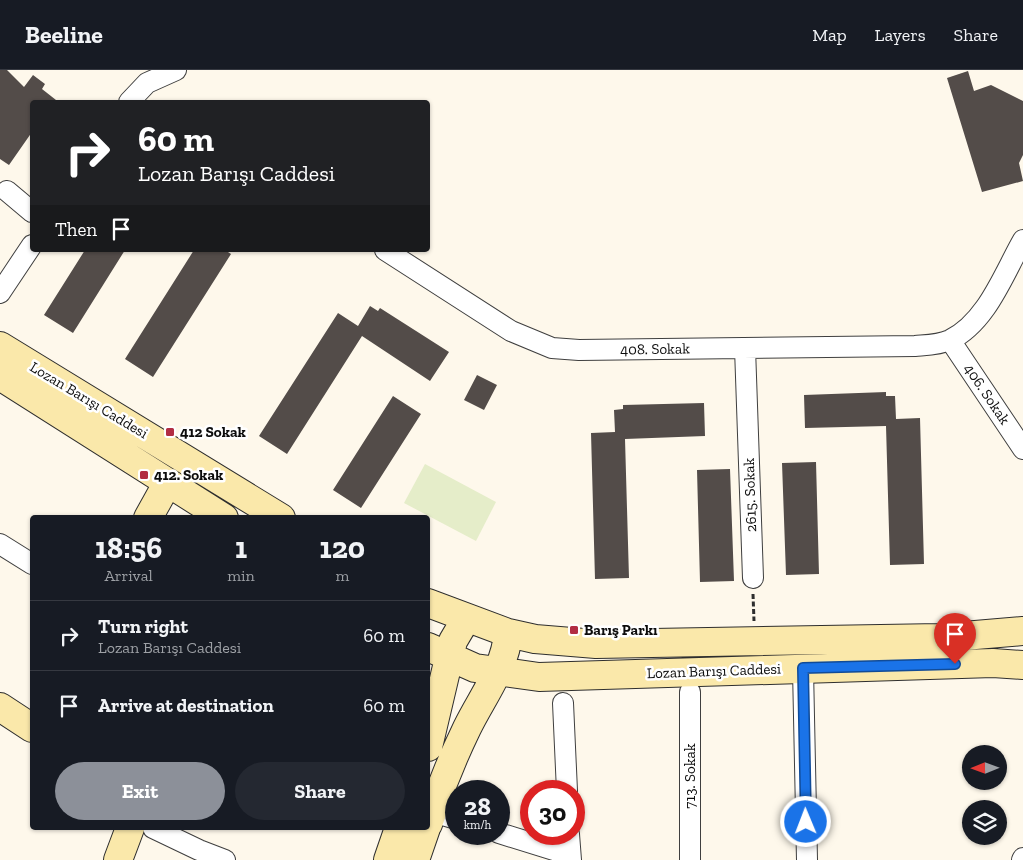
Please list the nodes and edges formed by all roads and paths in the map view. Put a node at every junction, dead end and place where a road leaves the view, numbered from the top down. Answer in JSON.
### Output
{"nodes":[{"id":1,"x":176,"y":70,"type":"edge"},
{"id":2,"x":131,"y":100,"type":"edge"},
{"id":3,"x":8,"y":192,"type":"dead end"},
{"id":4,"x":30,"y":210,"type":"edge"},
{"id":5,"x":1023,"y":240,"type":"edge"},
{"id":6,"x":30,"y":248,"type":"edge"},
{"id":7,"x":389,"y":252,"type":"edge"},
{"id":8,"x":0,"y":292,"type":"edge"},
{"id":9,"x":950,"y":340,"type":"junction"},
{"id":10,"x":0,"y":346,"type":"edge"},
{"id":11,"x":745,"y":348,"type":"junction"},
{"id":12,"x":0,"y":376,"type":"edge"},
{"id":13,"x":1023,"y":449,"type":"edge"},
{"id":14,"x":168,"y":482,"type":"junction"},
{"id":15,"x":150,"y":515,"type":"edge"},
{"id":16,"x":219,"y":515,"type":"edge"},
{"id":17,"x":276,"y":515,"type":"edge"},
{"id":18,"x":0,"y":544,"type":"edge"},
{"id":19,"x":30,"y":563,"type":"edge"},
{"id":20,"x":753,"y":578,"type":"joint"},
{"id":21,"x":430,"y":604,"type":"edge"},
{"id":22,"x":466,"y":619,"type":"junction"},
{"id":23,"x":1023,"y":631,"type":"edge"},
{"id":24,"x":508,"y":633,"type":"junction"},
{"id":25,"x":755,"y":641,"type":"junction"},
{"id":26,"x":438,"y":653,"type":"edge"},
{"id":27,"x":1023,"y":665,"type":"edge"},
{"id":28,"x":803,"y":668,"type":"junction"},
{"id":29,"x":496,"y":672,"type":"junction"},
{"id":30,"x":690,"y":692,"type":"dead end"},
{"id":31,"x":563,"y":703,"type":"dead end"},
{"id":32,"x":0,"y":707,"type":"edge"},
{"id":33,"x":30,"y":727,"type":"edge"},
{"id":34,"x":430,"y":740,"type":"edge"},
{"id":35,"x":566,"y":780,"type":"edge"},
{"id":36,"x":436,"y":821,"type":"edge"},
{"id":37,"x":129,"y":830,"type":"edge"},
{"id":38,"x":157,"y":830,"type":"edge"},
{"id":39,"x":399,"y":830,"type":"edge"},
{"id":40,"x":510,"y":837,"type":"edge"},
{"id":41,"x":570,"y":845,"type":"edge"},
{"id":42,"x":571,"y":858,"type":"edge"},
{"id":43,"x":118,"y":860,"type":"edge"},
{"id":44,"x":225,"y":860,"type":"edge"},
{"id":45,"x":388,"y":860,"type":"edge"},
{"id":46,"x":415,"y":860,"type":"edge"},
{"id":47,"x":690,"y":860,"type":"edge"},
{"id":48,"x":807,"y":860,"type":"edge"}],
"edges":[{"from":1,"to":2,"type":"street"},
{"from":3,"to":4,"type":"street"},
{"from":5,"to":9,"type":"street"},
{"from":6,"to":8,"type":"street"},
{"from":7,"to":11,"type":"street","name":"408. Sokak"},
{"from":9,"to":11,"type":"street","name":"408. Sokak"},
{"from":9,"to":13,"type":"street","name":"406. Sokak"},
{"from":10,"to":17,"type":"main road","name":"Lozan Barışı Caddesi"},
{"from":11,"to":20,"type":"street","name":"2615. Sokak"},
{"from":12,"to":14,"type":"main road","name":"Lozan Barışı Caddesi"},
{"from":14,"to":15,"type":"main road"},
{"from":14,"to":16,"type":"main road","name":"Lozan Barışı Caddesi"},
{"from":18,"to":19,"type":"street"},
{"from":20,"to":25,"type":"path"},
{"from":21,"to":22,"type":"main road","name":"Lozan Barışı Caddesi"},
{"from":22,"to":24,"type":"main road","name":"Lozan Barışı Caddesi"},
{"from":22,"to":26,"type":"main road"},
{"from":23,"to":25,"type":"main road","name":"Lozan Barışı Caddesi"},
{"from":24,"to":25,"type":"main road","name":"Lozan Barışı Caddesi"},
{"from":24,"to":29,"type":"main road"},
{"from":26,"to":29,"type":"main road","name":"Lozan Barışı Caddesi"},
{"from":26,"to":34,"type":"main road"},
{"from":27,"to":28,"type":"main road","name":"Lozan Barışı Caddesi"},
{"from":28,"to":29,"type":"main road","name":"Lozan Barışı Caddesi"},
{"from":28,"to":48,"type":"street"},
{"from":29,"to":36,"type":"main road"},
{"from":30,"to":47,"type":"street","name":"713. Sokak"},
{"from":31,"to":35,"type":"street"},
{"from":32,"to":33,"type":"main road"},
{"from":36,"to":46,"type":"main road"},
{"from":37,"to":43,"type":"main road"},
{"from":38,"to":44,"type":"street"},
{"from":39,"to":45,"type":"main road"},
{"from":40,"to":42,"type":"street"},
{"from":41,"to":42,"type":"street"}]}
